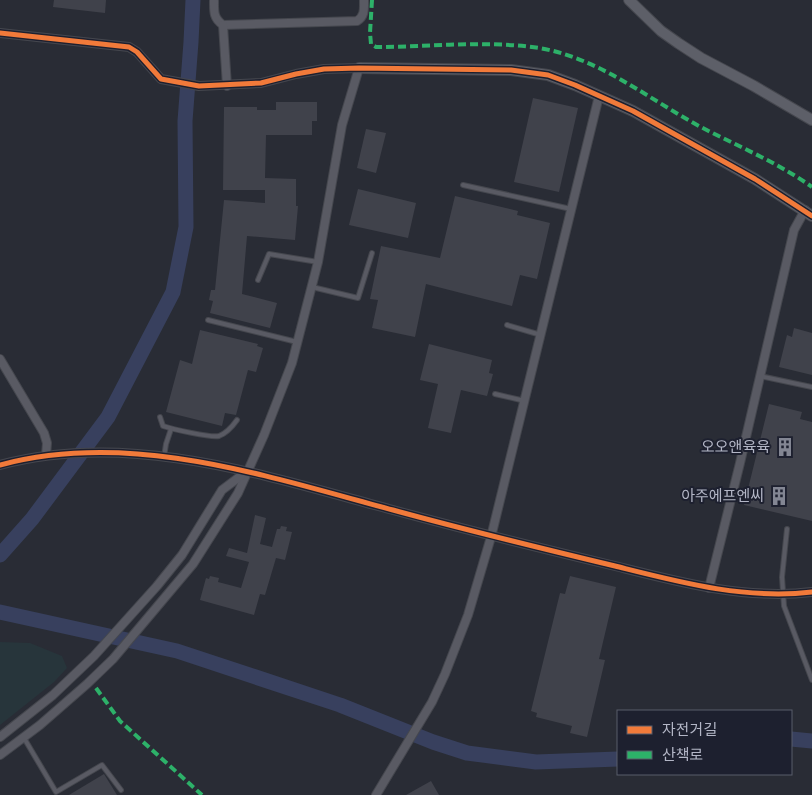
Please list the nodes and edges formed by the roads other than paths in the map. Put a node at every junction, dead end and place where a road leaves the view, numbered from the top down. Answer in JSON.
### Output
{"nodes":[{"id":1,"x":214,"y":0,"type":"edge"},
{"id":2,"x":364,"y":0,"type":"edge"},
{"id":3,"x":629,"y":0,"type":"edge"},
{"id":4,"x":223,"y":25,"type":"junction"},
{"id":5,"x":0,"y":33,"type":"edge"},
{"id":6,"x":359,"y":68,"type":"junction"},
{"id":7,"x":227,"y":86,"type":"junction"},
{"id":8,"x":599,"y":96,"type":"junction"},
{"id":9,"x":812,"y":120,"type":"edge"},
{"id":10,"x":463,"y":185,"type":"dead end"},
{"id":11,"x":571,"y":209,"type":"junction"},
{"id":12,"x":808,"y":213,"type":"edge"},
{"id":13,"x":372,"y":253,"type":"dead end"},
{"id":14,"x":318,"y":262,"type":"junction"},
{"id":15,"x":258,"y":280,"type":"dead end"},
{"id":16,"x":312,"y":287,"type":"junction"},
{"id":17,"x":208,"y":320,"type":"dead end"},
{"id":18,"x":507,"y":325,"type":"dead end"},
{"id":19,"x":541,"y":335,"type":"junction"},
{"id":20,"x":297,"y":342,"type":"junction"},
{"id":21,"x":0,"y":359,"type":"edge"},
{"id":22,"x":760,"y":376,"type":"junction"},
{"id":23,"x":812,"y":387,"type":"edge"},
{"id":24,"x":495,"y":394,"type":"dead end"},
{"id":25,"x":525,"y":400,"type":"junction"},
{"id":26,"x":160,"y":417,"type":"dead end"},
{"id":27,"x":237,"y":420,"type":"dead end"},
{"id":28,"x":171,"y":429,"type":"junction"},
{"id":29,"x":46,"y":455,"type":"junction"},
{"id":30,"x":164,"y":457,"type":"junction"},
{"id":31,"x":0,"y":465,"type":"edge"},
{"id":32,"x":247,"y":470,"type":"junction"},
{"id":33,"x":787,"y":529,"type":"dead end"},
{"id":34,"x":491,"y":537,"type":"junction"},
{"id":35,"x":709,"y":588,"type":"junction"},
{"id":36,"x":812,"y":592,"type":"edge"},
{"id":37,"x":783,"y":594,"type":"junction"},
{"id":38,"x":812,"y":680,"type":"edge"},
{"id":39,"x":0,"y":737,"type":"edge"},
{"id":40,"x":24,"y":738,"type":"junction"},
{"id":41,"x":0,"y":755,"type":"edge"},
{"id":42,"x":121,"y":790,"type":"dead end"},
{"id":43,"x":376,"y":795,"type":"edge"}],
"edges":[{"from":1,"to":4,"type":"street"},
{"from":2,"to":4,"type":"street"},
{"from":3,"to":9,"type":"street"},
{"from":4,"to":7,"type":"street"},
{"from":5,"to":7,"type":"street"},
{"from":6,"to":7,"type":"street"},
{"from":6,"to":8,"type":"street"},
{"from":6,"to":14,"type":"street"},
{"from":8,"to":11,"type":"street"},
{"from":8,"to":12,"type":"street"},
{"from":10,"to":11,"type":"lane"},
{"from":11,"to":19,"type":"street"},
{"from":12,"to":22,"type":"street"},
{"from":13,"to":16,"type":"lane"},
{"from":14,"to":15,"type":"lane"},
{"from":14,"to":16,"type":"street"},
{"from":16,"to":20,"type":"street"},
{"from":17,"to":20,"type":"lane"},
{"from":18,"to":19,"type":"lane"},
{"from":19,"to":25,"type":"street"},
{"from":20,"to":32,"type":"street"},
{"from":21,"to":29,"type":"street"},
{"from":22,"to":23,"type":"lane"},
{"from":22,"to":35,"type":"street"},
{"from":24,"to":25,"type":"lane"},
{"from":25,"to":34,"type":"street"},
{"from":26,"to":28,"type":"lane"},
{"from":27,"to":28,"type":"lane"},
{"from":28,"to":30,"type":"lane"},
{"from":29,"to":30,"type":"street"},
{"from":29,"to":31,"type":"street"},
{"from":30,"to":32,"type":"street"},
{"from":32,"to":34,"type":"street"},
{"from":32,"to":39,"type":"street"},
{"from":32,"to":40,"type":"street"},
{"from":33,"to":37,"type":"lane"},
{"from":34,"to":35,"type":"street"},
{"from":34,"to":43,"type":"street"},
{"from":35,"to":37,"type":"street"},
{"from":36,"to":37,"type":"street"},
{"from":37,"to":38,"type":"lane"},
{"from":40,"to":41,"type":"street"},
{"from":40,"to":42,"type":"lane"}]}
